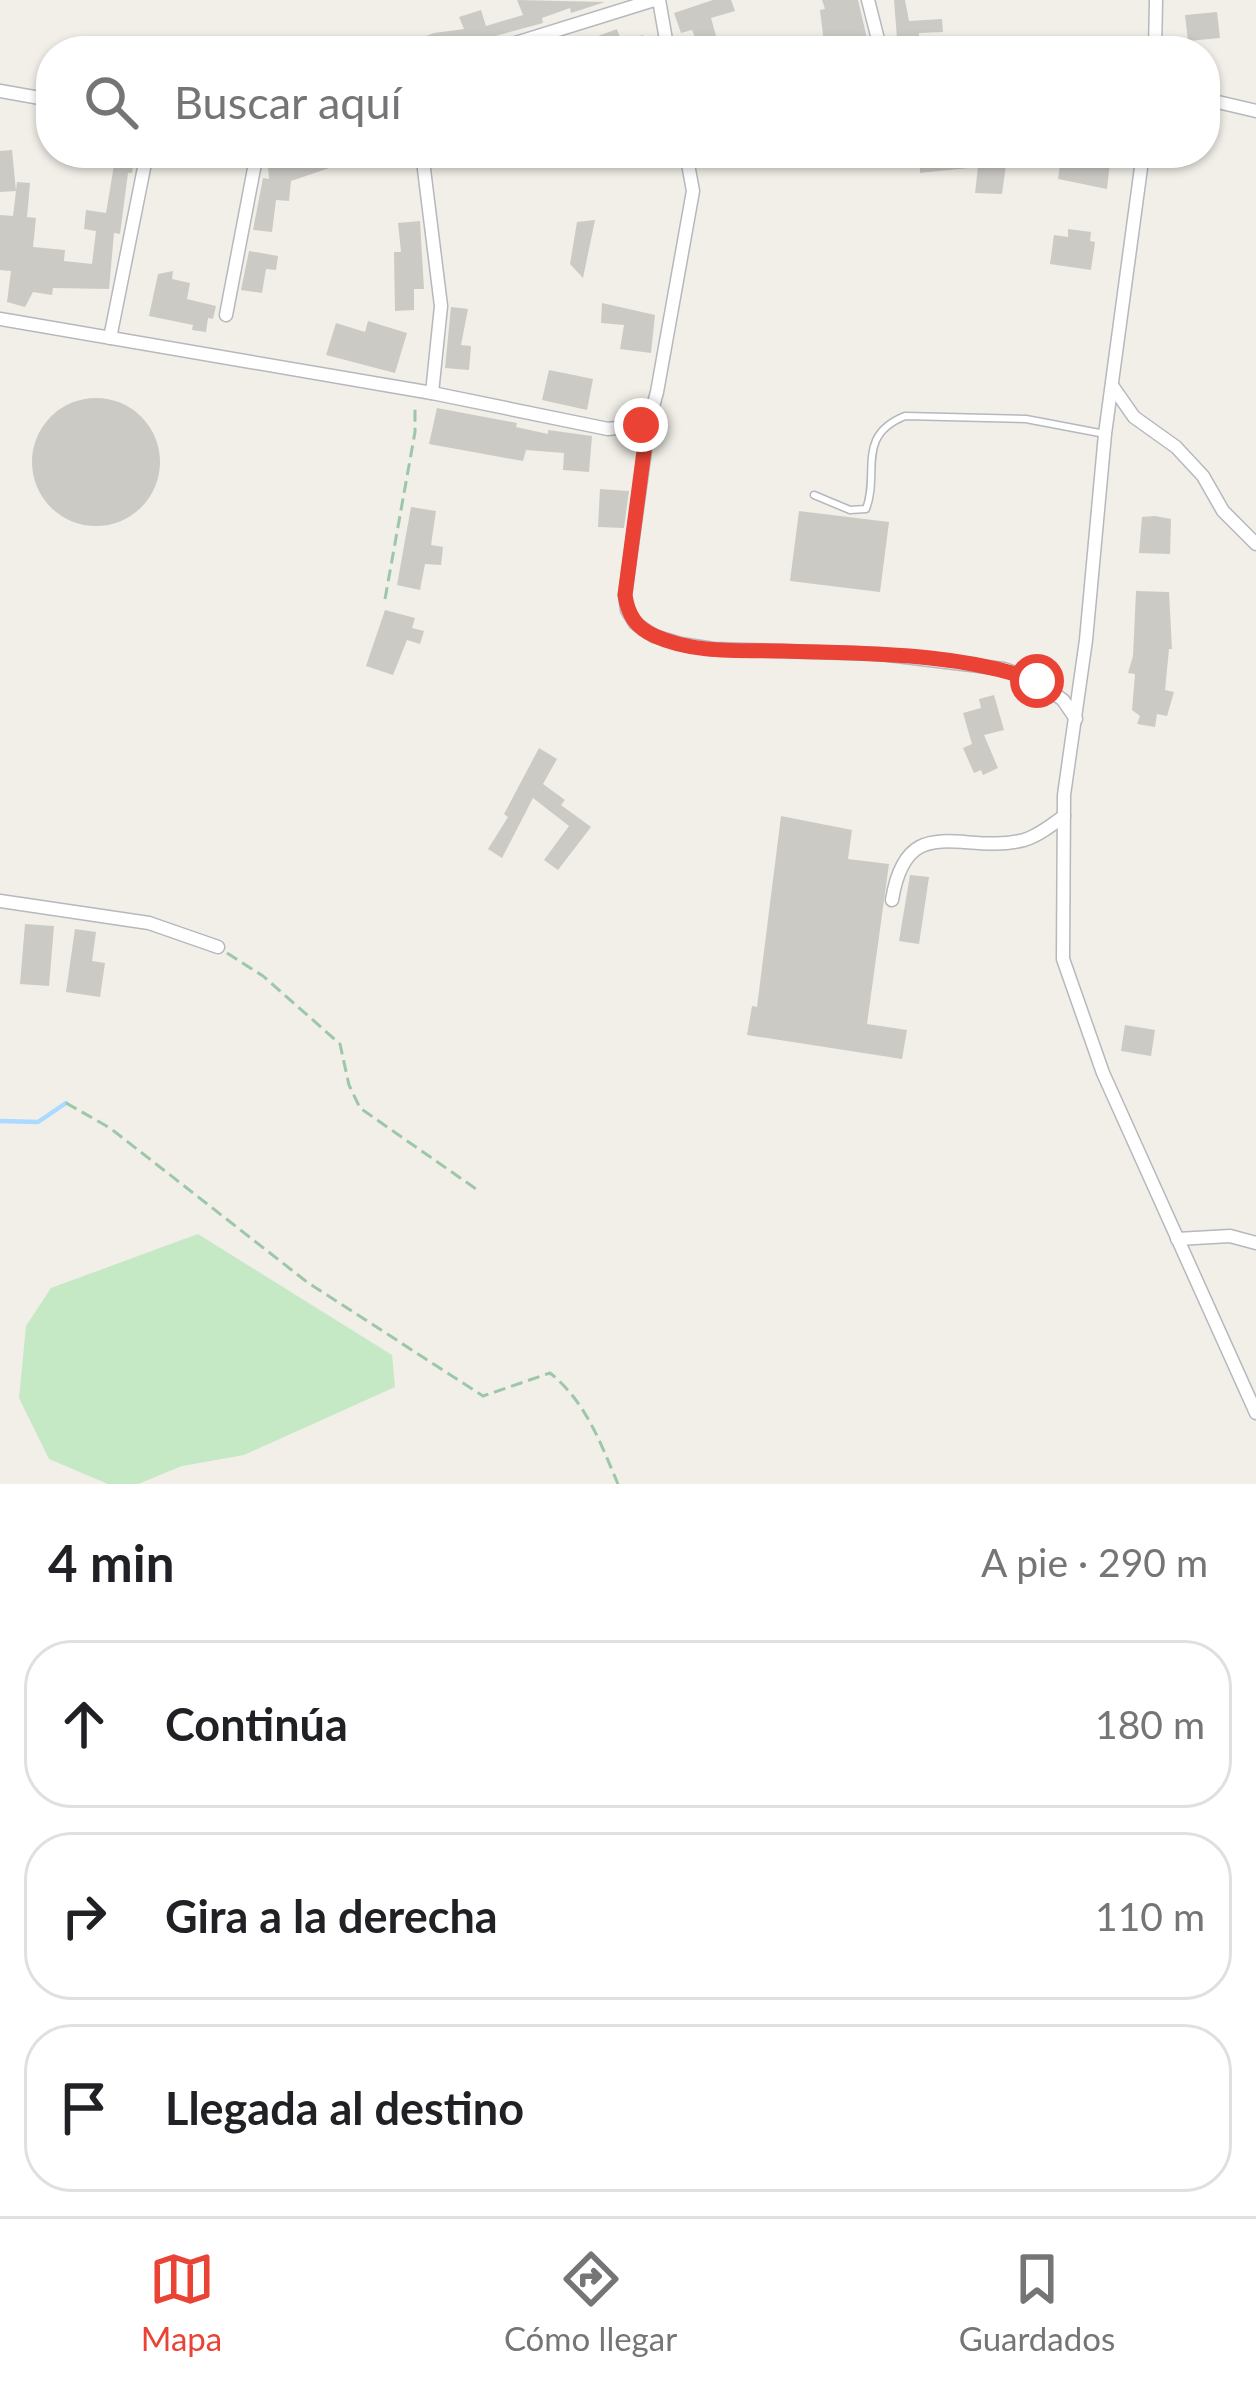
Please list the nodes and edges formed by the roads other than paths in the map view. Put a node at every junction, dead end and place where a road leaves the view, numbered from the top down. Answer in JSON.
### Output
{"nodes":[{"id":1,"x":656,"y":0,"type":"edge"},
{"id":2,"x":868,"y":0,"type":"edge"},
{"id":3,"x":1156,"y":0,"type":"edge"},
{"id":4,"x":539,"y":36,"type":"edge"},
{"id":5,"x":664,"y":36,"type":"edge"},
{"id":6,"x":877,"y":36,"type":"edge"},
{"id":7,"x":1155,"y":36,"type":"edge"},
{"id":8,"x":0,"y":91,"type":"edge"},
{"id":9,"x":36,"y":97,"type":"edge"},
{"id":10,"x":1220,"y":103,"type":"edge"},
{"id":11,"x":1256,"y":111,"type":"edge"},
{"id":12,"x":144,"y":168,"type":"edge"},
{"id":13,"x":254,"y":168,"type":"edge"},
{"id":14,"x":424,"y":168,"type":"edge"},
{"id":15,"x":689,"y":168,"type":"edge"},
{"id":16,"x":1141,"y":168,"type":"edge"},
{"id":17,"x":226,"y":315,"type":"dead end"},
{"id":18,"x":0,"y":319,"type":"edge"},
{"id":19,"x":110,"y":338,"type":"junction"},
{"id":20,"x":1113,"y":387,"type":"junction"},
{"id":21,"x":432,"y":393,"type":"junction"},
{"id":22,"x":641,"y":425,"type":"junction"},
{"id":23,"x":1105,"y":434,"type":"junction"},
{"id":24,"x":814,"y":495,"type":"dead end"},
{"id":25,"x":1256,"y":544,"type":"edge"},
{"id":26,"x":1076,"y":719,"type":"junction"},
{"id":27,"x":1064,"y":816,"type":"junction"},
{"id":28,"x":892,"y":900,"type":"dead end"},
{"id":29,"x":0,"y":901,"type":"edge"},
{"id":30,"x":218,"y":947,"type":"road end"},
{"id":31,"x":1178,"y":1239,"type":"junction"},
{"id":32,"x":1256,"y":1243,"type":"edge"},
{"id":33,"x":1256,"y":1413,"type":"edge"}],
"edges":[{"from":1,"to":4,"type":"street"},
{"from":1,"to":5,"type":"street"},
{"from":2,"to":6,"type":"street"},
{"from":3,"to":7,"type":"street"},
{"from":8,"to":9,"type":"street"},
{"from":10,"to":11,"type":"street"},
{"from":12,"to":19,"type":"street"},
{"from":13,"to":17,"type":"street"},
{"from":14,"to":21,"type":"street"},
{"from":15,"to":22,"type":"street"},
{"from":16,"to":20,"type":"street"},
{"from":18,"to":19,"type":"street"},
{"from":19,"to":21,"type":"street"},
{"from":20,"to":23,"type":"street"},
{"from":20,"to":25,"type":"street"},
{"from":21,"to":22,"type":"street"},
{"from":22,"to":26,"type":"street"},
{"from":23,"to":24,"type":"lane"},
{"from":23,"to":26,"type":"street"},
{"from":26,"to":27,"type":"street"},
{"from":27,"to":28,"type":"street"},
{"from":27,"to":31,"type":"street"},
{"from":29,"to":30,"type":"street"},
{"from":31,"to":32,"type":"street"},
{"from":31,"to":33,"type":"street"}]}
